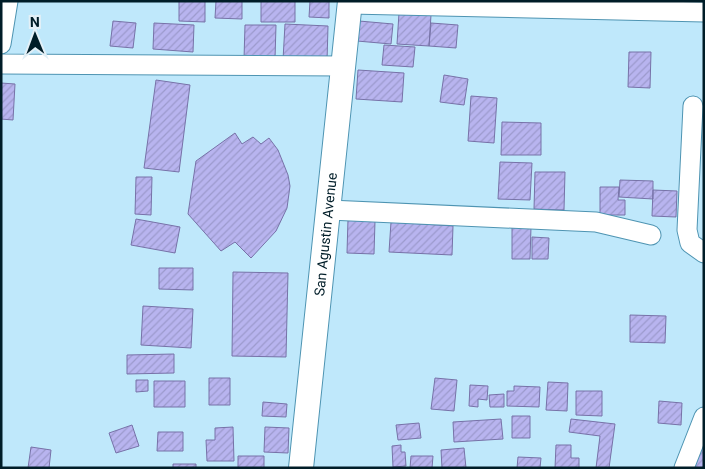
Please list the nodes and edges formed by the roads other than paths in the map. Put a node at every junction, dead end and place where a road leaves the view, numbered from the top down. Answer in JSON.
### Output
{"nodes":[{"id":1,"x":8,"y":1,"type":"edge"},
{"id":2,"x":350,"y":3,"type":"edge"},
{"id":3,"x":597,"y":5,"type":"edge"},
{"id":4,"x":704,"y":12,"type":"edge"},
{"id":5,"x":1,"y":44,"type":"edge"},
{"id":6,"x":1,"y":64,"type":"edge"},
{"id":7,"x":344,"y":66,"type":"junction"},
{"id":8,"x":693,"y":106,"type":"dead end"},
{"id":9,"x":329,"y":210,"type":"junction"},
{"id":10,"x":651,"y":234,"type":"dead end"},
{"id":11,"x":704,"y":253,"type":"edge"},
{"id":12,"x":704,"y":417,"type":"edge"},
{"id":13,"x":301,"y":468,"type":"edge"},
{"id":14,"x":684,"y":468,"type":"edge"}],
"edges":[{"from":1,"to":5,"type":"street"},
{"from":2,"to":3,"type":"street"},
{"from":2,"to":7,"type":"street","name":"San Agustin Avenue"},
{"from":3,"to":4,"type":"street"},
{"from":6,"to":7,"type":"street"},
{"from":7,"to":9,"type":"street","name":"San Agustin Avenue"},
{"from":8,"to":11,"type":"street"},
{"from":9,"to":10,"type":"street"},
{"from":9,"to":13,"type":"street","name":"San Agustin Avenue"},
{"from":12,"to":14,"type":"street"}]}
